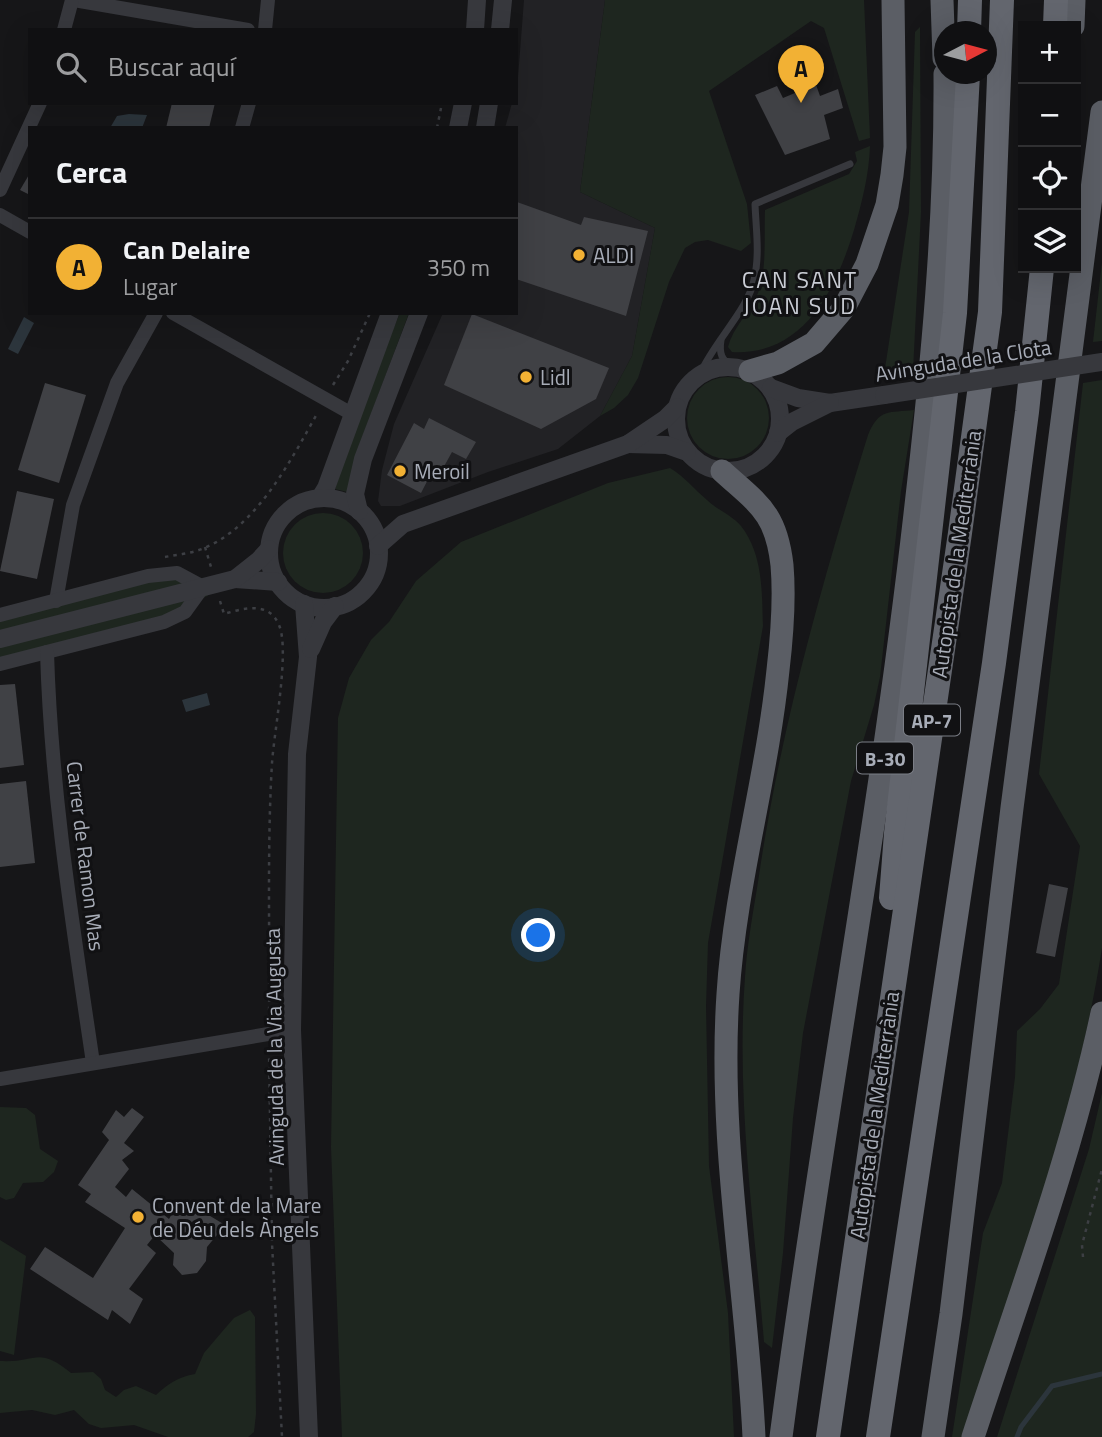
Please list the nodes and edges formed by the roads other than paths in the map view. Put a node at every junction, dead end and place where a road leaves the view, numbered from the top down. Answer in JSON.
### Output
{"nodes":[{"id":1,"x":73,"y":0,"type":"edge"},
{"id":2,"x":268,"y":0,"type":"edge"},
{"id":3,"x":477,"y":0,"type":"edge"},
{"id":4,"x":503,"y":0,"type":"edge"},
{"id":5,"x":880,"y":0,"type":"edge"},
{"id":6,"x":893,"y":0,"type":"edge"},
{"id":7,"x":942,"y":0,"type":"edge"},
{"id":8,"x":970,"y":0,"type":"edge"},
{"id":9,"x":1002,"y":0,"type":"edge"},
{"id":10,"x":1056,"y":0,"type":"edge"},
{"id":11,"x":1074,"y":0,"type":"edge"},
{"id":12,"x":943,"y":21,"type":"edge"},
{"id":13,"x":969,"y":21,"type":"edge"},
{"id":14,"x":1055,"y":21,"type":"edge"},
{"id":15,"x":1073,"y":21,"type":"edge"},
{"id":16,"x":65,"y":28,"type":"edge"},
{"id":17,"x":236,"y":28,"type":"edge"},
{"id":18,"x":265,"y":28,"type":"edge"},
{"id":19,"x":475,"y":28,"type":"edge"},
{"id":20,"x":500,"y":28,"type":"edge"},
{"id":21,"x":945,"y":84,"type":"edge"},
{"id":22,"x":967,"y":84,"type":"edge"},
{"id":23,"x":39,"y":105,"type":"edge"},
{"id":24,"x":248,"y":105,"type":"edge"},
{"id":25,"x":463,"y":105,"type":"edge"},
{"id":26,"x":489,"y":105,"type":"edge"},
{"id":27,"x":1102,"y":112,"type":"edge"},
{"id":28,"x":30,"y":126,"type":"edge"},
{"id":29,"x":243,"y":126,"type":"edge"},
{"id":30,"x":458,"y":126,"type":"edge"},
{"id":31,"x":485,"y":126,"type":"edge"},
{"id":32,"x":28,"y":129,"type":"edge"},
{"id":33,"x":850,"y":164,"type":"dead end"},
{"id":34,"x":0,"y":191,"type":"edge"},
{"id":35,"x":0,"y":215,"type":"edge"},
{"id":36,"x":28,"y":231,"type":"edge"},
{"id":37,"x":877,"y":236,"type":"junction"},
{"id":38,"x":1041,"y":273,"type":"edge"},
{"id":39,"x":155,"y":315,"type":"edge"},
{"id":40,"x":177,"y":315,"type":"edge"},
{"id":41,"x":389,"y":315,"type":"edge"},
{"id":42,"x":418,"y":315,"type":"edge"},
{"id":43,"x":722,"y":336,"type":"junction"},
{"id":44,"x":1102,"y":362,"type":"edge"},
{"id":45,"x":742,"y":369,"type":"junction"},
{"id":46,"x":700,"y":374,"type":"junction"},
{"id":47,"x":771,"y":388,"type":"junction"},
{"id":48,"x":830,"y":403,"type":"junction"},
{"id":49,"x":677,"y":407,"type":"junction"},
{"id":50,"x":352,"y":414,"type":"junction"},
{"id":51,"x":778,"y":433,"type":"junction"},
{"id":52,"x":628,"y":444,"type":"junction"},
{"id":53,"x":687,"y":452,"type":"junction"},
{"id":54,"x":722,"y":471,"type":"junction"},
{"id":55,"x":320,"y":498,"type":"junction"},
{"id":56,"x":365,"y":518,"type":"junction"},
{"id":57,"x":403,"y":524,"type":"junction"},
{"id":58,"x":378,"y":546,"type":"junction"},
{"id":59,"x":269,"y":549,"type":"junction"},
{"id":60,"x":234,"y":579,"type":"junction"},
{"id":61,"x":278,"y":582,"type":"junction"},
{"id":62,"x":209,"y":585,"type":"junction"},
{"id":63,"x":56,"y":601,"type":"junction"},
{"id":64,"x":304,"y":604,"type":"junction"},
{"id":65,"x":335,"y":606,"type":"junction"},
{"id":66,"x":0,"y":615,"type":"edge"},
{"id":67,"x":0,"y":639,"type":"edge"},
{"id":68,"x":47,"y":652,"type":"junction"},
{"id":69,"x":309,"y":657,"type":"junction"},
{"id":70,"x":0,"y":664,"type":"edge"},
{"id":71,"x":1102,"y":1013,"type":"edge"},
{"id":72,"x":292,"y":1030,"type":"junction"},
{"id":73,"x":93,"y":1063,"type":"junction"},
{"id":74,"x":0,"y":1079,"type":"edge"},
{"id":75,"x":872,"y":1126,"type":"junction"},
{"id":76,"x":309,"y":1437,"type":"edge"},
{"id":77,"x":754,"y":1437,"type":"edge"},
{"id":78,"x":781,"y":1437,"type":"edge"},
{"id":79,"x":828,"y":1437,"type":"edge"},
{"id":80,"x":878,"y":1437,"type":"edge"},
{"id":81,"x":933,"y":1437,"type":"edge"},
{"id":82,"x":973,"y":1437,"type":"edge"}],
"edges":[{"from":1,"to":16,"type":"street"},
{"from":1,"to":17,"type":"street"},
{"from":2,"to":18,"type":"street"},
{"from":3,"to":19,"type":"street"},
{"from":4,"to":20,"type":"street"},
{"from":5,"to":37,"type":"highway"},
{"from":6,"to":37,"type":"highway"},
{"from":7,"to":12,"type":"highway"},
{"from":8,"to":13,"type":"highway"},
{"from":9,"to":75,"type":"highway","name":"Autopista de la Mediterrània","number":"AP-7"},
{"from":10,"to":14,"type":"highway"},
{"from":11,"to":15,"type":"highway"},
{"from":21,"to":78,"type":"highway","number":"B-30"},
{"from":22,"to":75,"type":"highway"},
{"from":23,"to":28,"type":"street"},
{"from":24,"to":29,"type":"street"},
{"from":25,"to":30,"type":"street"},
{"from":26,"to":31,"type":"street"},
{"from":27,"to":81,"type":"highway"},
{"from":32,"to":34,"type":"street"},
{"from":33,"to":43,"type":"lane"},
{"from":35,"to":36,"type":"street"},
{"from":37,"to":45,"type":"highway"},
{"from":38,"to":80,"type":"highway","number":"AP-7"},
{"from":39,"to":63,"type":"street"},
{"from":40,"to":50,"type":"street"},
{"from":41,"to":50,"type":"street"},
{"from":42,"to":56,"type":"street"},
{"from":43,"to":45,"type":"lane"},
{"from":43,"to":46,"type":"lane"},
{"from":44,"to":48,"type":"street","name":"Avinguda de la Clota","bridge":true},
{"from":45,"to":46,"type":"street"},
{"from":45,"to":47,"type":"street"},
{"from":46,"to":49,"type":"street"},
{"from":47,"to":48,"type":"street","name":"Avinguda de la Clota"},
{"from":47,"to":51,"type":"street"},
{"from":48,"to":51,"type":"street","name":"Avinguda de la Clota"},
{"from":49,"to":52,"type":"street"},
{"from":49,"to":53,"type":"street"},
{"from":50,"to":55,"type":"street"},
{"from":51,"to":54,"type":"street"},
{"from":52,"to":53,"type":"street"},
{"from":52,"to":57,"type":"street"},
{"from":53,"to":54,"type":"street"},
{"from":54,"to":77,"type":"highway"},
{"from":55,"to":56,"type":"street"},
{"from":55,"to":59,"type":"street"},
{"from":56,"to":57,"type":"street"},
{"from":56,"to":58,"type":"street"},
{"from":57,"to":58,"type":"street"},
{"from":58,"to":65,"type":"street"},
{"from":59,"to":60,"type":"street"},
{"from":59,"to":61,"type":"street"},
{"from":60,"to":61,"type":"street"},
{"from":60,"to":62,"type":"street"},
{"from":61,"to":64,"type":"street"},
{"from":62,"to":63,"type":"street"},
{"from":62,"to":67,"type":"street"},
{"from":62,"to":68,"type":"street"},
{"from":63,"to":66,"type":"street"},
{"from":64,"to":65,"type":"street"},
{"from":64,"to":69,"type":"street","name":"Avinguda de la Via Augusta"},
{"from":65,"to":69,"type":"street","name":"Avinguda de la Via Augusta"},
{"from":68,"to":70,"type":"street"},
{"from":68,"to":73,"type":"street","name":"Carrer de Ramon Mas"},
{"from":69,"to":72,"type":"street","name":"Avinguda de la Via Augusta"},
{"from":71,"to":82,"type":"highway"},
{"from":72,"to":73,"type":"street"},
{"from":72,"to":76,"type":"street","name":"Avinguda de la Via Augusta"},
{"from":73,"to":74,"type":"street"},
{"from":75,"to":79,"type":"highway","name":"Autopista de la Mediterrània","number":"AP-7"}]}
